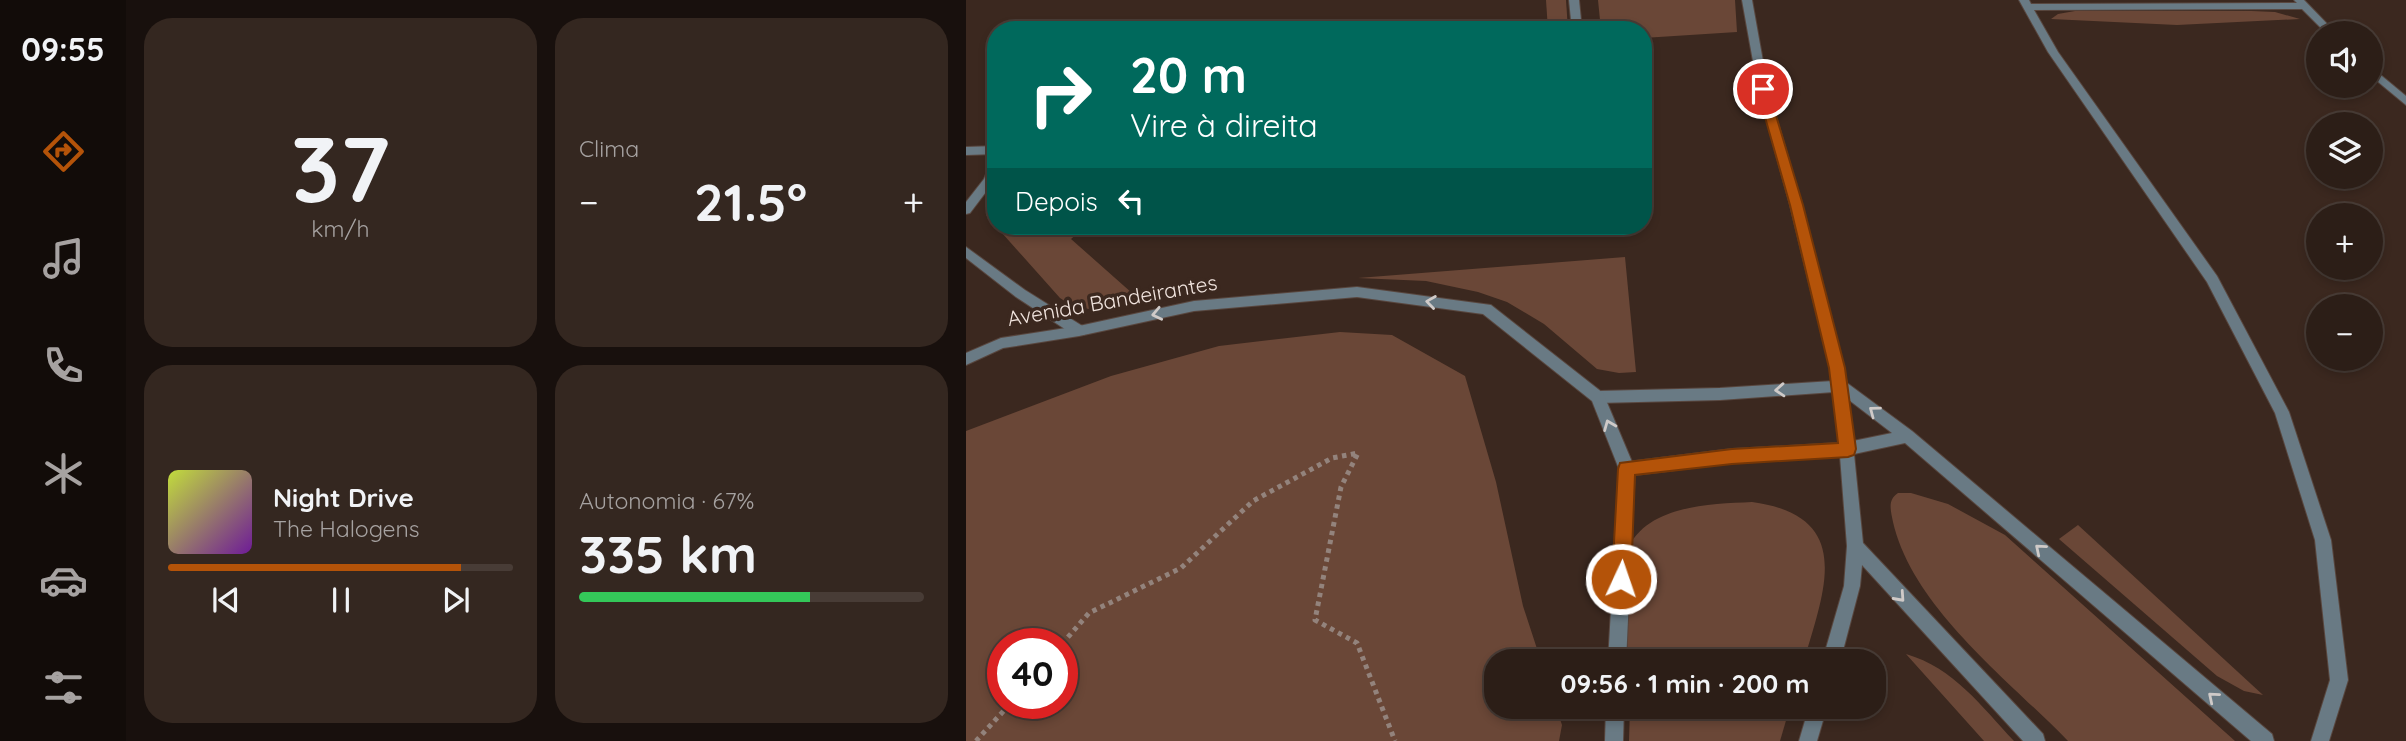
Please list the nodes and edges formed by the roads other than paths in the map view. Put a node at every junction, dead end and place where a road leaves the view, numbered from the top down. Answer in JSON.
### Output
{"nodes":[{"id":1,"x":1574,"y":0,"type":"edge"},
{"id":2,"x":1747,"y":0,"type":"edge"},
{"id":3,"x":2025,"y":3,"type":"edge"},
{"id":4,"x":2301,"y":3,"type":"edge"},
{"id":5,"x":1576,"y":21,"type":"edge"},
{"id":6,"x":2319,"y":21,"type":"edge"},
{"id":7,"x":2383,"y":81,"type":"edge"},
{"id":8,"x":2406,"y":102,"type":"edge"},
{"id":9,"x":966,"y":150,"type":"edge"},
{"id":10,"x":987,"y":150,"type":"edge"},
{"id":11,"x":987,"y":183,"type":"edge"},
{"id":12,"x":966,"y":210,"type":"edge"},
{"id":13,"x":966,"y":251,"type":"edge"},
{"id":14,"x":1079,"y":331,"type":"junction"},
{"id":15,"x":966,"y":359,"type":"edge"},
{"id":16,"x":1840,"y":386,"type":"junction"},
{"id":17,"x":1598,"y":397,"type":"junction"},
{"id":18,"x":1908,"y":436,"type":"junction"},
{"id":19,"x":1848,"y":449,"type":"junction"},
{"id":20,"x":1626,"y":469,"type":"junction"},
{"id":21,"x":1855,"y":546,"type":"junction"},
{"id":22,"x":1619,"y":649,"type":"edge"},
{"id":23,"x":1834,"y":649,"type":"edge"},
{"id":24,"x":1615,"y":719,"type":"edge"},
{"id":25,"x":1814,"y":719,"type":"edge"},
{"id":26,"x":1614,"y":741,"type":"edge"},
{"id":27,"x":1808,"y":741,"type":"edge"},
{"id":28,"x":2036,"y":741,"type":"edge"},
{"id":29,"x":2265,"y":741,"type":"edge"},
{"id":30,"x":2320,"y":741,"type":"edge"}],
"edges":[{"from":1,"to":5,"type":"street"},
{"from":2,"to":16,"type":"street"},
{"from":3,"to":4,"type":"street"},
{"from":3,"to":30,"type":"street"},
{"from":4,"to":6,"type":"street"},
{"from":7,"to":8,"type":"street"},
{"from":9,"to":10,"type":"street"},
{"from":11,"to":12,"type":"street"},
{"from":13,"to":14,"type":"street"},
{"from":14,"to":15,"type":"street","name":"Avenida Bandeirantes"},
{"from":17,"to":14,"type":"street","name":"Avenida Bandeirantes","one_way":true},
{"from":16,"to":17,"type":"street","one_way":true},
{"from":18,"to":16,"type":"street","one_way":true},
{"from":16,"to":19,"type":"street"},
{"from":20,"to":17,"type":"street","one_way":true},
{"from":18,"to":19,"type":"street"},
{"from":29,"to":18,"type":"street","one_way":true},
{"from":19,"to":20,"type":"street"},
{"from":19,"to":21,"type":"street"},
{"from":20,"to":22,"type":"street"},
{"from":21,"to":23,"type":"street"},
{"from":21,"to":28,"type":"street","one_way":true},
{"from":24,"to":26,"type":"street"},
{"from":25,"to":27,"type":"street"}]}
